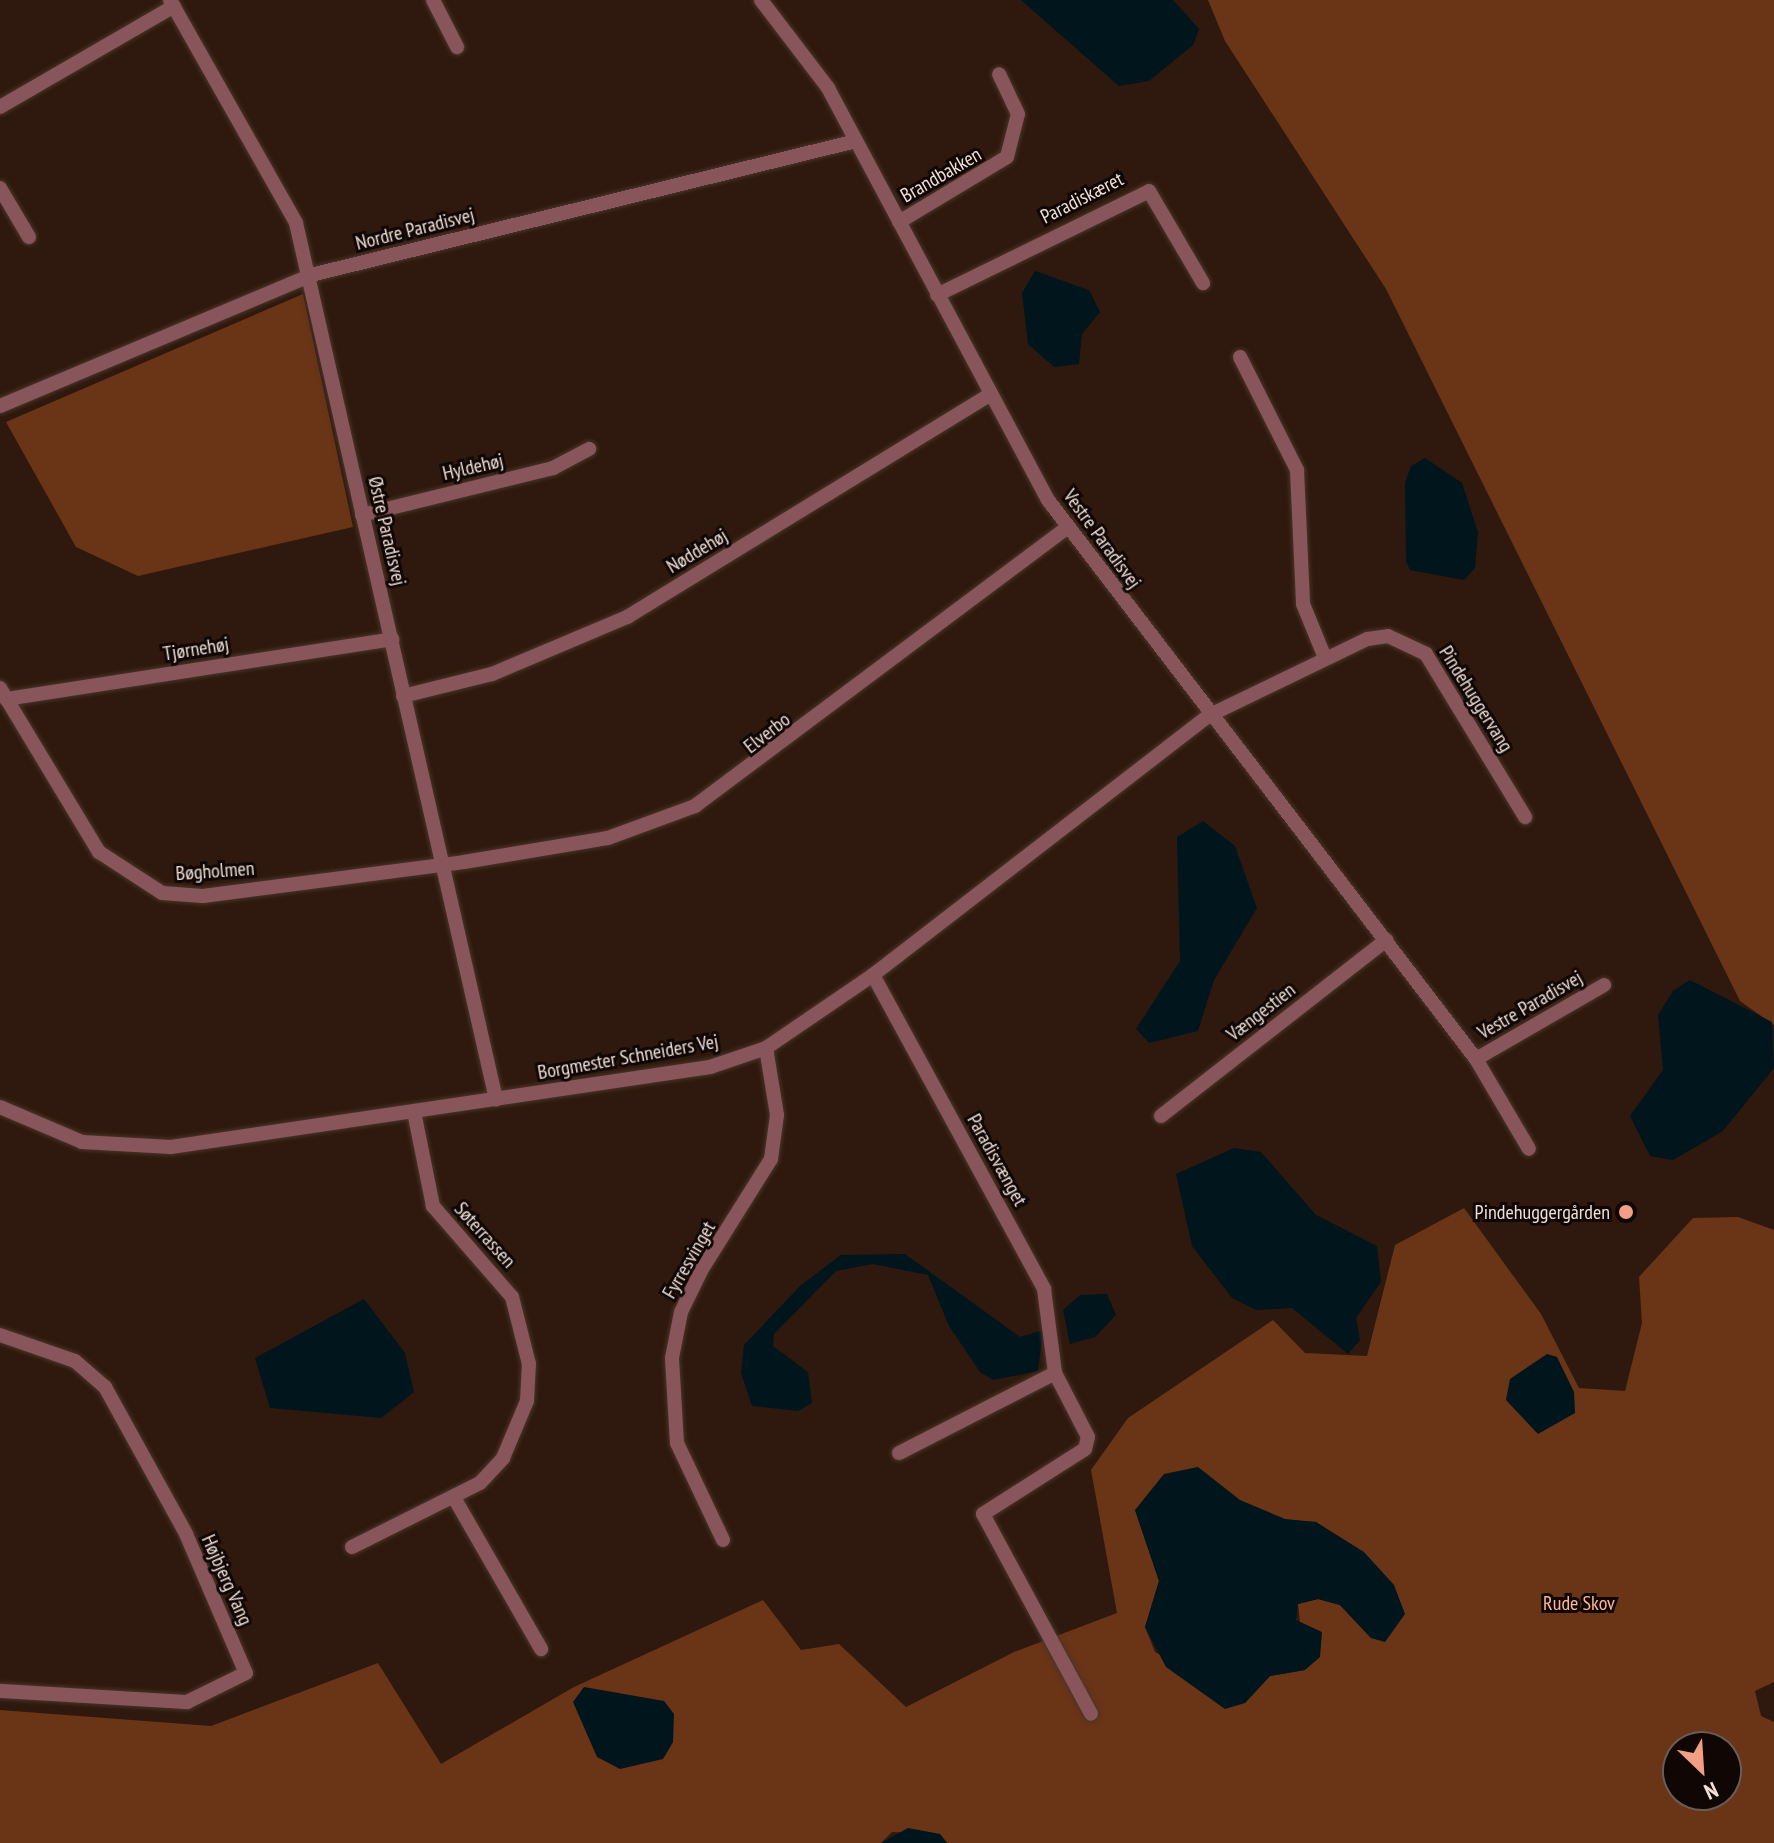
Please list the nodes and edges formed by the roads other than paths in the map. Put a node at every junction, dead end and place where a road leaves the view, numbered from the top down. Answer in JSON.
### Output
{"nodes":[{"id":1,"x":433,"y":0,"type":"edge"},
{"id":2,"x":761,"y":0,"type":"edge"},
{"id":3,"x":172,"y":3,"type":"edge"},
{"id":4,"x":457,"y":47,"type":"dead end"},
{"id":5,"x":999,"y":74,"type":"dead end"},
{"id":6,"x":0,"y":107,"type":"edge"},
{"id":7,"x":856,"y":141,"type":"junction"},
{"id":8,"x":0,"y":188,"type":"edge"},
{"id":9,"x":899,"y":222,"type":"junction"},
{"id":10,"x":29,"y":237,"type":"dead end"},
{"id":11,"x":311,"y":275,"type":"junction"},
{"id":12,"x":1203,"y":283,"type":"dead end"},
{"id":13,"x":937,"y":295,"type":"junction"},
{"id":14,"x":1240,"y":357,"type":"dead end"},
{"id":15,"x":991,"y":394,"type":"junction"},
{"id":16,"x":0,"y":406,"type":"edge"},
{"id":17,"x":589,"y":449,"type":"dead end"},
{"id":18,"x":362,"y":515,"type":"junction"},
{"id":19,"x":1066,"y":528,"type":"junction"},
{"id":20,"x":392,"y":639,"type":"junction"},
{"id":21,"x":1325,"y":658,"type":"junction"},
{"id":22,"x":3,"y":693,"type":"edge"},
{"id":23,"x":403,"y":696,"type":"junction"},
{"id":24,"x":1210,"y":715,"type":"junction"},
{"id":25,"x":1525,"y":817,"type":"dead end"},
{"id":26,"x":442,"y":862,"type":"junction"},
{"id":27,"x":1386,"y":940,"type":"junction"},
{"id":28,"x":873,"y":975,"type":"junction"},
{"id":29,"x":1604,"y":985,"type":"dead end"},
{"id":30,"x":766,"y":1048,"type":"junction"},
{"id":31,"x":1476,"y":1059,"type":"junction"},
{"id":32,"x":496,"y":1099,"type":"junction"},
{"id":33,"x":0,"y":1107,"type":"edge"},
{"id":34,"x":414,"y":1112,"type":"junction"},
{"id":35,"x":1161,"y":1116,"type":"dead end"},
{"id":36,"x":1529,"y":1149,"type":"dead end"},
{"id":37,"x":0,"y":1335,"type":"edge"},
{"id":38,"x":1055,"y":1373,"type":"junction"},
{"id":39,"x":899,"y":1453,"type":"dead end"},
{"id":40,"x":456,"y":1501,"type":"junction"},
{"id":41,"x":723,"y":1540,"type":"dead end"},
{"id":42,"x":352,"y":1547,"type":"dead end"},
{"id":43,"x":541,"y":1649,"type":"dead end"},
{"id":44,"x":0,"y":1691,"type":"edge"},
{"id":45,"x":1091,"y":1714,"type":"dead end"}],
"edges":[{"from":1,"to":4,"type":"street"},
{"from":2,"to":7,"type":"street","name":"Vestre Paradisvej"},
{"from":3,"to":6,"type":"street"},
{"from":3,"to":11,"type":"street","name":"Østre Paradisvej"},
{"from":5,"to":9,"type":"street","name":"Brandbakken"},
{"from":7,"to":9,"type":"street","name":"Vestre Paradisvej"},
{"from":7,"to":11,"type":"street","name":"Nordre Paradisvej"},
{"from":8,"to":10,"type":"street"},
{"from":9,"to":13,"type":"street","name":"Vestre Paradisvej"},
{"from":11,"to":16,"type":"street","name":"Nordre Paradisvej"},
{"from":11,"to":18,"type":"street","name":"Østre Paradisvej"},
{"from":12,"to":13,"type":"street","name":"Paradiskæret"},
{"from":13,"to":15,"type":"street","name":"Vestre Paradisvej"},
{"from":14,"to":21,"type":"street"},
{"from":15,"to":19,"type":"street","name":"Vestre Paradisvej"},
{"from":15,"to":23,"type":"street","name":"Nøddehøj"},
{"from":17,"to":18,"type":"street","name":"Hyldehøj"},
{"from":18,"to":20,"type":"street","name":"Østre Paradisvej"},
{"from":19,"to":24,"type":"street","name":"Vestre Paradisvej"},
{"from":19,"to":26,"type":"street","name":"Elverbo"},
{"from":20,"to":22,"type":"street","name":"Tjørnehøj"},
{"from":20,"to":23,"type":"street","name":"Østre Paradisvej"},
{"from":21,"to":24,"type":"street","name":"Pindehuggervang"},
{"from":21,"to":25,"type":"street","name":"Pindehuggervang"},
{"from":22,"to":26,"type":"street","name":"Bøgholmen"},
{"from":23,"to":26,"type":"street","name":"Østre Paradisvej"},
{"from":24,"to":27,"type":"street","name":"Vestre Paradisvej"},
{"from":24,"to":28,"type":"street","name":"Borgmester Schneiders Vej"},
{"from":26,"to":32,"type":"street","name":"Østre Paradisvej"},
{"from":27,"to":31,"type":"street","name":"Vestre Paradisvej"},
{"from":27,"to":35,"type":"street","name":"Vængestien"},
{"from":28,"to":30,"type":"street","name":"Borgmester Schneiders Vej"},
{"from":28,"to":38,"type":"street","name":"Paradisvænget"},
{"from":29,"to":31,"type":"street","name":"Vestre Paradisvej"},
{"from":30,"to":32,"type":"street","name":"Borgmester Schneiders Vej"},
{"from":30,"to":41,"type":"street","name":"Fyrresvinget"},
{"from":31,"to":36,"type":"street","name":"Vestre Paradisvej"},
{"from":32,"to":34,"type":"street","name":"Borgmester Schneiders Vej"},
{"from":33,"to":34,"type":"street","name":"Borgmester Schneiders Vej"},
{"from":34,"to":40,"type":"street","name":"Søterrassen"},
{"from":37,"to":44,"type":"street","name":"Højbjerg Vang"},
{"from":38,"to":39,"type":"street"},
{"from":38,"to":45,"type":"street","name":"Paradisvænget"},
{"from":40,"to":42,"type":"street","name":"Søterrassen"},
{"from":40,"to":43,"type":"street"}]}
